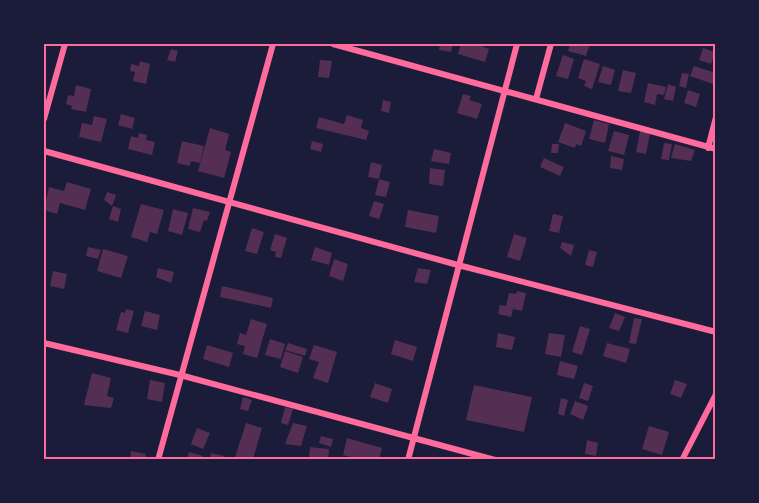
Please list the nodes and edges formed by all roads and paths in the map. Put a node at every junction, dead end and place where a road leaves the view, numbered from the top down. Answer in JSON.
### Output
{"nodes":[{"id":1,"x":65,"y":44,"type":"edge"},
{"id":2,"x":273,"y":44,"type":"edge"},
{"id":3,"x":333,"y":44,"type":"edge"},
{"id":4,"x":517,"y":44,"type":"edge"},
{"id":5,"x":552,"y":44,"type":"edge"},
{"id":6,"x":503,"y":90,"type":"junction"},
{"id":7,"x":536,"y":99,"type":"junction"},
{"id":8,"x":716,"y":117,"type":"edge"},
{"id":9,"x":44,"y":119,"type":"edge"},
{"id":10,"x":708,"y":148,"type":"junction"},
{"id":11,"x":716,"y":149,"type":"edge"},
{"id":12,"x":44,"y":151,"type":"edge"},
{"id":13,"x":228,"y":200,"type":"junction"},
{"id":14,"x":458,"y":265,"type":"junction"},
{"id":15,"x":716,"y":332,"type":"edge"},
{"id":16,"x":44,"y":343,"type":"edge"},
{"id":17,"x":180,"y":375,"type":"junction"},
{"id":18,"x":716,"y":394,"type":"edge"},
{"id":19,"x":414,"y":439,"type":"junction"},
{"id":20,"x":158,"y":459,"type":"edge"},
{"id":21,"x":408,"y":459,"type":"edge"},
{"id":22,"x":495,"y":459,"type":"edge"},
{"id":23,"x":682,"y":459,"type":"edge"}],
"edges":[{"from":1,"to":9,"type":"street"},
{"from":2,"to":13,"type":"street"},
{"from":3,"to":6,"type":"street"},
{"from":4,"to":6,"type":"street"},
{"from":5,"to":7,"type":"street"},
{"from":6,"to":7,"type":"street"},
{"from":6,"to":14,"type":"street"},
{"from":7,"to":10,"type":"street"},
{"from":8,"to":10,"type":"street"},
{"from":10,"to":11,"type":"street"},
{"from":12,"to":13,"type":"street"},
{"from":13,"to":14,"type":"street"},
{"from":13,"to":17,"type":"street"},
{"from":14,"to":15,"type":"street"},
{"from":14,"to":19,"type":"street"},
{"from":16,"to":17,"type":"street"},
{"from":17,"to":19,"type":"street"},
{"from":17,"to":20,"type":"street"},
{"from":18,"to":23,"type":"street"},
{"from":19,"to":21,"type":"street"},
{"from":19,"to":22,"type":"street"}]}
